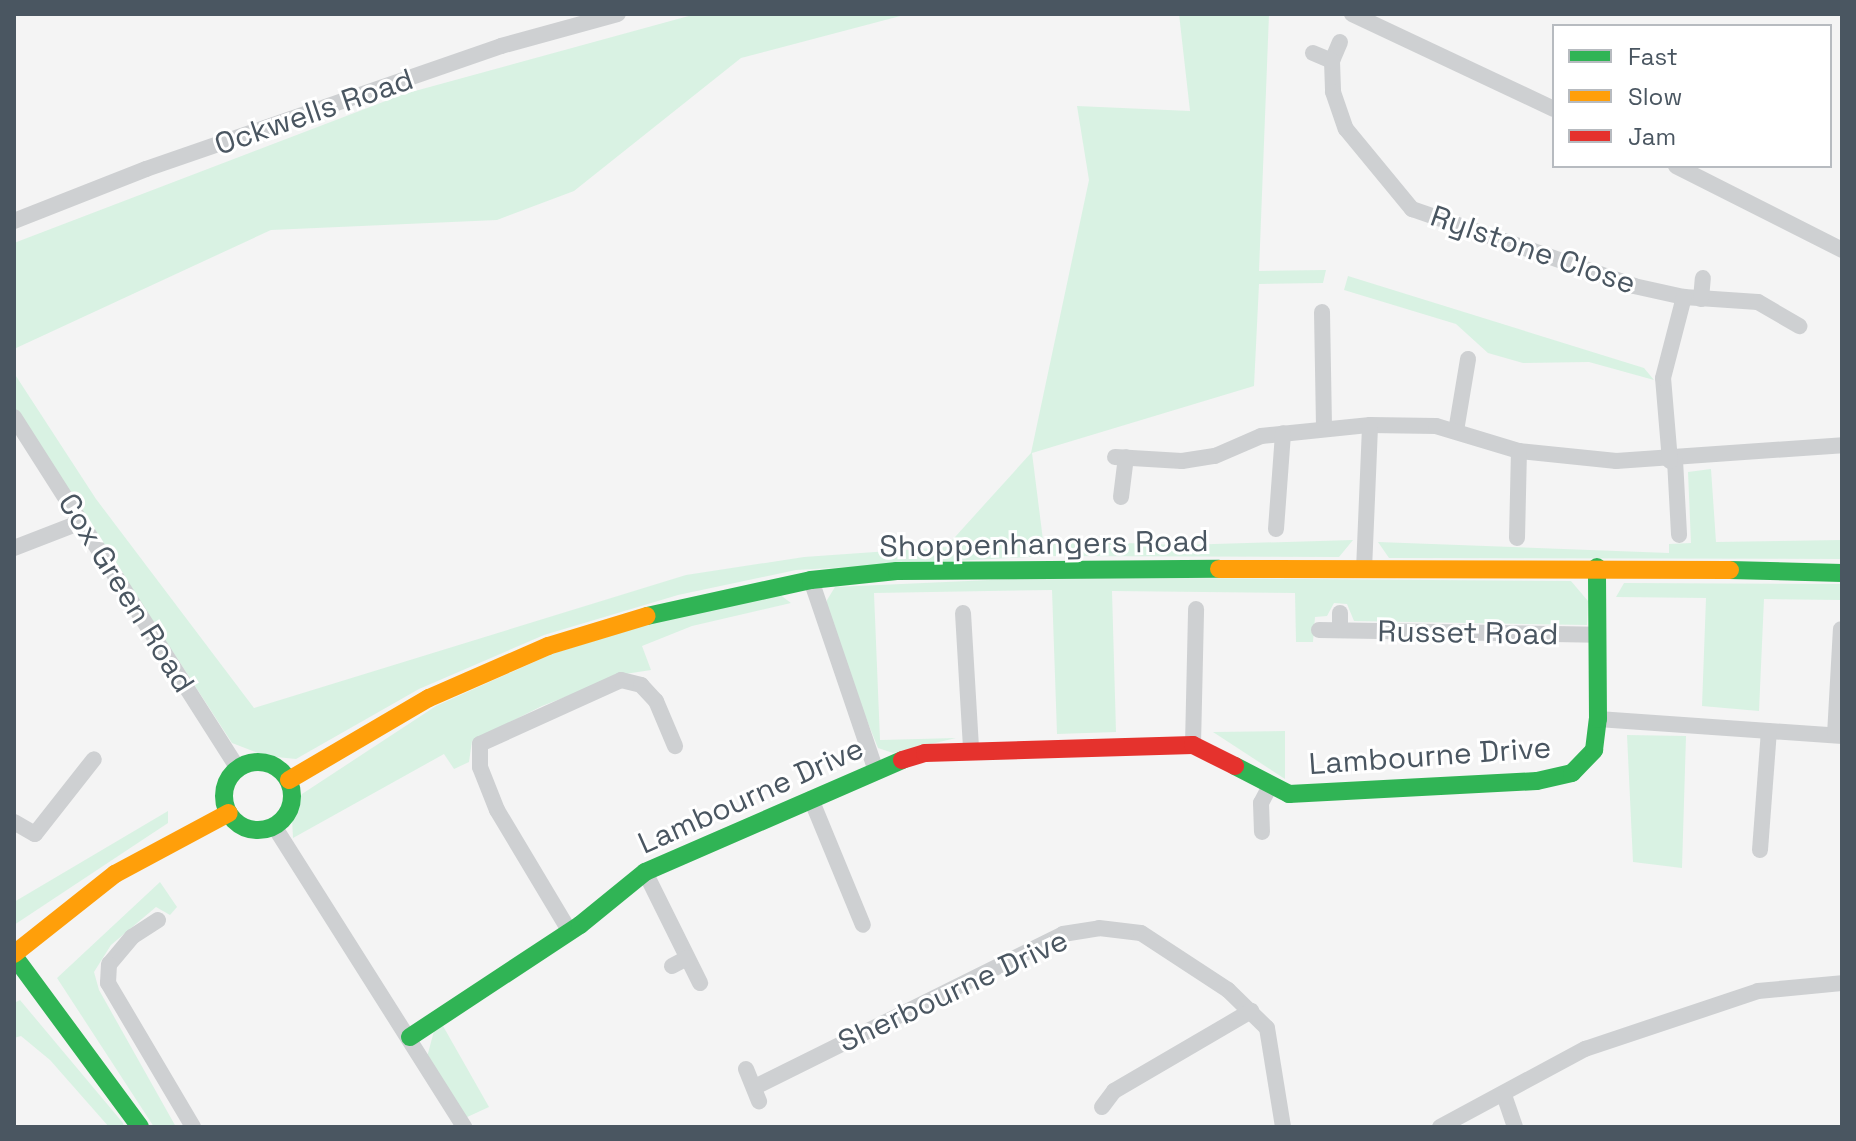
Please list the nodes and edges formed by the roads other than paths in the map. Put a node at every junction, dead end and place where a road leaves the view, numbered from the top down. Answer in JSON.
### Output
{"nodes":[{"id":1,"x":618,"y":14,"type":"edge"},
{"id":2,"x":1352,"y":14,"type":"edge"},
{"id":3,"x":1340,"y":42,"type":"dead end"},
{"id":4,"x":1313,"y":53,"type":"dead end"},
{"id":5,"x":1332,"y":61,"type":"junction"},
{"id":6,"x":1552,"y":108,"type":"edge"},
{"id":7,"x":1680,"y":168,"type":"edge"},
{"id":8,"x":14,"y":221,"type":"edge"},
{"id":9,"x":1842,"y":250,"type":"edge"},
{"id":10,"x":1703,"y":278,"type":"dead end"},
{"id":11,"x":1693,"y":298,"type":"junction"},
{"id":12,"x":1322,"y":312,"type":"dead end"},
{"id":13,"x":1799,"y":326,"type":"dead end"},
{"id":14,"x":1468,"y":359,"type":"dead end"},
{"id":15,"x":14,"y":417,"type":"edge"},
{"id":16,"x":1370,"y":425,"type":"junction"},
{"id":17,"x":1324,"y":426,"type":"junction"},
{"id":18,"x":1456,"y":431,"type":"junction"},
{"id":19,"x":1283,"y":433,"type":"junction"},
{"id":20,"x":1842,"y":445,"type":"edge"},
{"id":21,"x":1519,"y":451,"type":"junction"},
{"id":22,"x":1673,"y":460,"type":"junction"},
{"id":23,"x":1121,"y":497,"type":"dead end"},
{"id":24,"x":81,"y":522,"type":"junction"},
{"id":25,"x":1276,"y":529,"type":"dead end"},
{"id":26,"x":1679,"y":535,"type":"dead end"},
{"id":27,"x":1517,"y":538,"type":"dead end"},
{"id":28,"x":14,"y":548,"type":"edge"},
{"id":29,"x":1597,"y":567,"type":"junction"},
{"id":30,"x":1364,"y":570,"type":"junction"},
{"id":31,"x":1842,"y":573,"type":"edge"},
{"id":32,"x":811,"y":580,"type":"junction"},
{"id":33,"x":1196,"y":609,"type":"dead end"},
{"id":34,"x":963,"y":613,"type":"dead end"},
{"id":35,"x":1839,"y":629,"type":"edge"},
{"id":36,"x":1319,"y":630,"type":"dead end"},
{"id":37,"x":1596,"y":635,"type":"junction"},
{"id":38,"x":1598,"y":719,"type":"junction"},
{"id":39,"x":1769,"y":731,"type":"junction"},
{"id":40,"x":1839,"y":735,"type":"edge"},
{"id":41,"x":1193,"y":745,"type":"junction"},
{"id":42,"x":675,"y":746,"type":"dead end"},
{"id":43,"x":971,"y":749,"type":"junction"},
{"id":44,"x":94,"y":759,"type":"dead end"},
{"id":45,"x":875,"y":768,"type":"junction"},
{"id":46,"x":238,"y":769,"type":"junction"},
{"id":47,"x":289,"y":780,"type":"junction"},
{"id":48,"x":1270,"y":786,"type":"junction"},
{"id":49,"x":811,"y":799,"type":"junction"},
{"id":50,"x":229,"y":813,"type":"junction"},
{"id":51,"x":14,"y":822,"type":"edge"},
{"id":52,"x":274,"y":826,"type":"junction"},
{"id":53,"x":1262,"y":832,"type":"dead end"},
{"id":54,"x":1760,"y":850,"type":"dead end"},
{"id":55,"x":645,"y":872,"type":"junction"},
{"id":56,"x":158,"y":920,"type":"dead end"},
{"id":57,"x":863,"y":925,"type":"dead end"},
{"id":58,"x":570,"y":932,"type":"junction"},
{"id":59,"x":14,"y":955,"type":"edge"},
{"id":60,"x":700,"y":983,"type":"dead end"},
{"id":61,"x":1842,"y":983,"type":"edge"},
{"id":62,"x":1251,"y":1011,"type":"junction"},
{"id":63,"x":410,"y":1037,"type":"junction"},
{"id":64,"x":746,"y":1069,"type":"dead end"},
{"id":65,"x":1504,"y":1095,"type":"junction"},
{"id":66,"x":1102,"y":1107,"type":"dead end"},
{"id":67,"x":140,"y":1127,"type":"edge"},
{"id":68,"x":193,"y":1127,"type":"edge"},
{"id":69,"x":464,"y":1127,"type":"edge"},
{"id":70,"x":1283,"y":1127,"type":"edge"},
{"id":71,"x":1440,"y":1127,"type":"edge"},
{"id":72,"x":1515,"y":1127,"type":"edge"}],
"edges":[{"from":1,"to":8,"type":"street","name":"Ockwells Road"},
{"from":2,"to":6,"type":"street"},
{"from":3,"to":5,"type":"street","name":"Rylstone Close"},
{"from":4,"to":5,"type":"street"},
{"from":5,"to":11,"type":"street","name":"Rylstone Close"},
{"from":7,"to":9,"type":"street"},
{"from":10,"to":11,"type":"street"},
{"from":11,"to":13,"type":"street","name":"Rylstone Close"},
{"from":11,"to":22,"type":"street"},
{"from":12,"to":17,"type":"street"},
{"from":14,"to":18,"type":"street"},
{"from":15,"to":24,"type":"street","name":"Cox Green Road"},
{"from":16,"to":17,"type":"street"},
{"from":16,"to":18,"type":"street"},
{"from":16,"to":30,"type":"street"},
{"from":17,"to":19,"type":"street"},
{"from":18,"to":21,"type":"street"},
{"from":19,"to":23,"type":"street"},
{"from":19,"to":25,"type":"street"},
{"from":20,"to":22,"type":"street"},
{"from":21,"to":22,"type":"street"},
{"from":21,"to":27,"type":"street"},
{"from":22,"to":26,"type":"street"},
{"from":24,"to":28,"type":"street"},
{"from":24,"to":46,"type":"street","name":"Cox Green Road"},
{"from":29,"to":30,"type":"main road","name":"Shoppenhangers Road"},
{"from":29,"to":31,"type":"main road","name":"Shoppenhangers Road"},
{"from":29,"to":37,"type":"main road","name":"Lambourne Drive"},
{"from":30,"to":32,"type":"main road","name":"Shoppenhangers Road"},
{"from":32,"to":45,"type":"street"},
{"from":32,"to":47,"type":"main road","name":"Shoppenhangers Road"},
{"from":33,"to":41,"type":"street"},
{"from":34,"to":43,"type":"street"},
{"from":35,"to":40,"type":"street"},
{"from":36,"to":37,"type":"street","name":"Russet Road"},
{"from":37,"to":38,"type":"main road","name":"Lambourne Drive"},
{"from":38,"to":39,"type":"street"},
{"from":38,"to":48,"type":"main road","name":"Lambourne Drive"},
{"from":39,"to":40,"type":"street"},
{"from":39,"to":54,"type":"street"},
{"from":41,"to":43,"type":"main road","name":"Lambourne Drive"},
{"from":41,"to":48,"type":"main road","name":"Lambourne Drive"},
{"from":42,"to":58,"type":"street"},
{"from":43,"to":45,"type":"main road","name":"Lambourne Drive"},
{"from":44,"to":51,"type":"street"},
{"from":45,"to":49,"type":"main road","name":"Lambourne Drive"},
{"from":46,"to":47,"type":"main road"},
{"from":46,"to":50,"type":"main road"},
{"from":47,"to":52,"type":"main road"},
{"from":48,"to":53,"type":"street","name":"Lambourne Drive"},
{"from":49,"to":55,"type":"main road","name":"Lambourne Drive"},
{"from":49,"to":57,"type":"street"},
{"from":50,"to":52,"type":"main road"},
{"from":50,"to":59,"type":"main road"},
{"from":52,"to":63,"type":"street"},
{"from":55,"to":58,"type":"main road","name":"Lambourne Drive"},
{"from":55,"to":60,"type":"street"},
{"from":56,"to":68,"type":"street"},
{"from":58,"to":63,"type":"main road","name":"Lambourne Drive"},
{"from":59,"to":67,"type":"main road"},
{"from":61,"to":65,"type":"street"},
{"from":62,"to":64,"type":"street","name":"Sherbourne Drive"},
{"from":62,"to":66,"type":"street"},
{"from":62,"to":70,"type":"street","name":"Sherbourne Drive"},
{"from":63,"to":69,"type":"street"},
{"from":65,"to":71,"type":"street"},
{"from":65,"to":72,"type":"street"}]}
